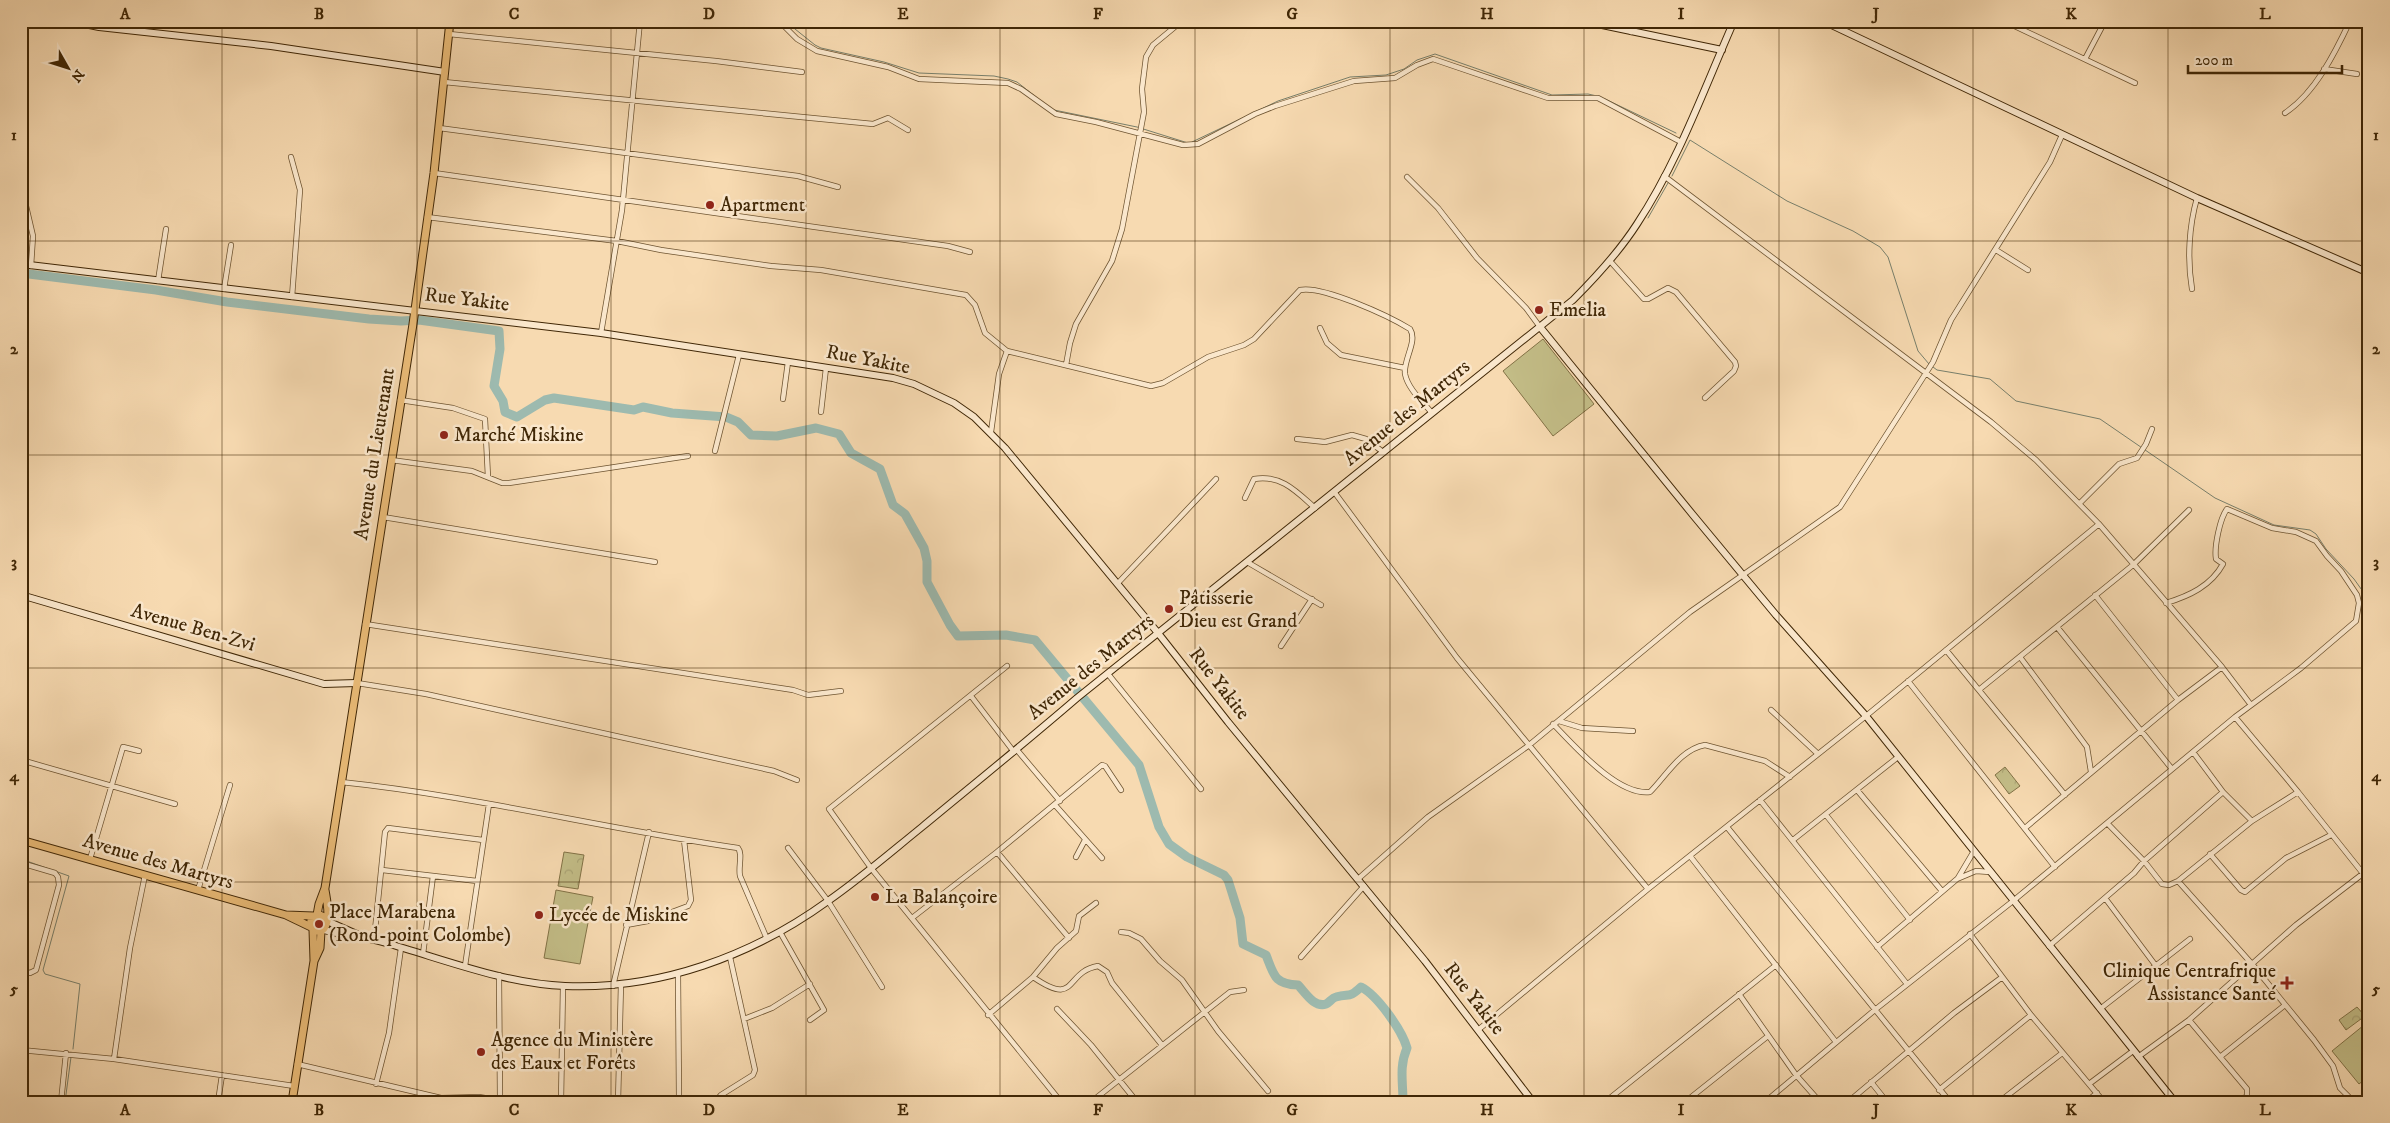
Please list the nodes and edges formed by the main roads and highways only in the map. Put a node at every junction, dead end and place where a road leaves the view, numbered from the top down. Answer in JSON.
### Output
{"nodes":[{"id":1,"x":70,"y":21,"type":"edge"},
{"id":2,"x":450,"y":21,"type":"edge"},
{"id":3,"x":769,"y":21,"type":"edge"},
{"id":4,"x":792,"y":21,"type":"edge"},
{"id":5,"x":800,"y":21,"type":"edge"},
{"id":6,"x":928,"y":21,"type":"edge"},
{"id":7,"x":1583,"y":21,"type":"edge"},
{"id":8,"x":1734,"y":21,"type":"edge"},
{"id":9,"x":1822,"y":21,"type":"edge"},
{"id":10,"x":1722,"y":50,"type":"junction"},
{"id":11,"x":445,"y":72,"type":"junction"},
{"id":12,"x":21,"y":264,"type":"edge"},
{"id":13,"x":2369,"y":273,"type":"edge"},
{"id":14,"x":414,"y":312,"type":"junction"},
{"id":15,"x":1540,"y":327,"type":"junction"},
{"id":16,"x":21,"y":595,"type":"edge"},
{"id":17,"x":1158,"y":633,"type":"junction"},
{"id":18,"x":356,"y":683,"type":"junction"},
{"id":19,"x":21,"y":840,"type":"edge"},
{"id":20,"x":325,"y":890,"type":"junction"},
{"id":21,"x":286,"y":915,"type":"junction"},
{"id":22,"x":316,"y":916,"type":"junction"},
{"id":23,"x":326,"y":920,"type":"junction"},
{"id":24,"x":312,"y":928,"type":"junction"},
{"id":25,"x":323,"y":931,"type":"junction"},
{"id":26,"x":365,"y":938,"type":"junction"},
{"id":27,"x":314,"y":961,"type":"junction"},
{"id":28,"x":292,"y":1102,"type":"edge"},
{"id":29,"x":1533,"y":1102,"type":"edge"},
{"id":30,"x":2174,"y":1102,"type":"edge"}],
"edges":[{"from":1,"to":11,"type":"main road"},
{"from":2,"to":11,"type":"main road","name":"Avenue du Lieutenant"},
{"from":3,"to":4,"type":"main road"},
{"from":5,"to":6,"type":"main road"},
{"from":7,"to":10,"type":"main road"},
{"from":8,"to":10,"type":"main road","name":"Avenue des Martyrs"},
{"from":9,"to":13,"type":"main road"},
{"from":10,"to":15,"type":"main road","name":"Avenue des Martyrs"},
{"from":11,"to":14,"type":"main road","name":"Avenue du Lieutenant"},
{"from":12,"to":14,"type":"main road","name":"Rue Yakite"},
{"from":14,"to":17,"type":"main road","name":"Rue Yakite"},
{"from":14,"to":18,"type":"main road","name":"Avenue du Lieutenant"},
{"from":15,"to":17,"type":"main road","name":"Avenue des Martyrs"},
{"from":15,"to":30,"type":"main road"},
{"from":16,"to":18,"type":"main road","name":"Avenue Ben-Zvi"},
{"from":17,"to":26,"type":"main road","name":"Avenue des Martyrs"},
{"from":17,"to":29,"type":"main road","name":"Rue Yakite"},
{"from":18,"to":20,"type":"main road","name":"Avenue du Lieutenant"},
{"from":19,"to":21,"type":"main road","name":"Avenue des Martyrs"},
{"from":20,"to":22,"type":"main road","name":"Avenue du Lieutenant"},
{"from":20,"to":23,"type":"main road","name":"Avenue du Lieutenant"},
{"from":21,"to":22,"type":"main road","name":"Avenue des Martyrs"},
{"from":21,"to":24,"type":"main road","name":"Avenue des Martyrs"},
{"from":22,"to":23,"type":"main road"},
{"from":22,"to":24,"type":"main road","name":"Avenue du Lieutenant"},
{"from":23,"to":25,"type":"main road"},
{"from":23,"to":26,"type":"main road","name":"Avenue des Martyrs"},
{"from":24,"to":25,"type":"main road","name":"Avenue des Martyrs"},
{"from":24,"to":27,"type":"main road"},
{"from":25,"to":26,"type":"main road","name":"Avenue des Martyrs"},
{"from":25,"to":27,"type":"main road"},
{"from":27,"to":28,"type":"main road"}]}
